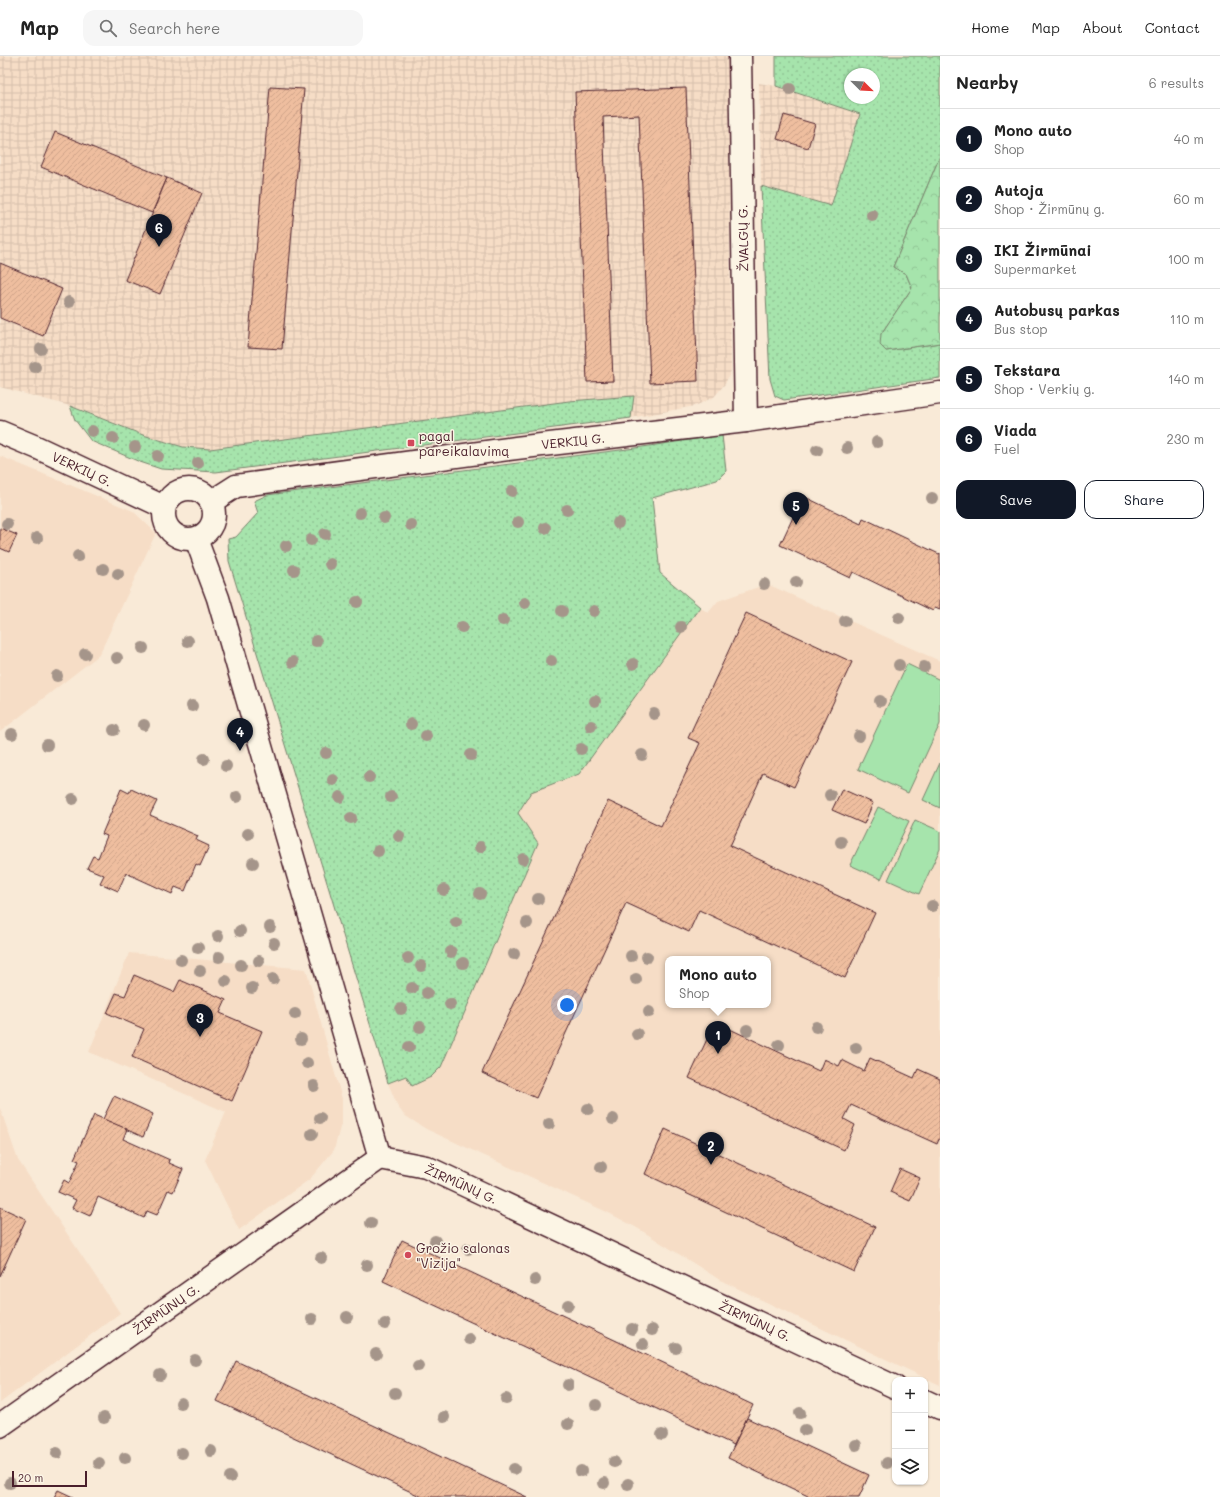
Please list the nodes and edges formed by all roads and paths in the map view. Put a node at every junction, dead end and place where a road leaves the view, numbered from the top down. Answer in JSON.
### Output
{"nodes":[{"id":1,"x":740,"y":56,"type":"edge"},
{"id":2,"x":940,"y":393,"type":"edge"},
{"id":3,"x":746,"y":421,"type":"junction"},
{"id":4,"x":0,"y":432,"type":"edge"},
{"id":5,"x":211,"y":502,"type":"junction"},
{"id":6,"x":164,"y":507,"type":"junction"},
{"id":7,"x":196,"y":538,"type":"junction"},
{"id":8,"x":380,"y":1158,"type":"junction"},
{"id":9,"x":892,"y":1386,"type":"edge"},
{"id":10,"x":928,"y":1402,"type":"edge"},
{"id":11,"x":940,"y":1408,"type":"edge"},
{"id":12,"x":0,"y":1426,"type":"edge"}],
"edges":[{"from":1,"to":3,"type":"main road","name":"ŽVALGŲ G."},
{"from":2,"to":3,"type":"main road","name":"VERKIŲ G."},
{"from":3,"to":5,"type":"main road","name":"VERKIŲ G."},
{"from":4,"to":6,"type":"main road","name":"VERKIŲ G."},
{"from":5,"to":6,"type":"main road"},
{"from":5,"to":7,"type":"main road"},
{"from":6,"to":7,"type":"main road"},
{"from":7,"to":8,"type":"main road"},
{"from":8,"to":9,"type":"main road","name":"ŽIRMŪNŲ G."},
{"from":8,"to":12,"type":"main road","name":"ŽIRMŪNŲ G."},
{"from":10,"to":11,"type":"main road"}]}
